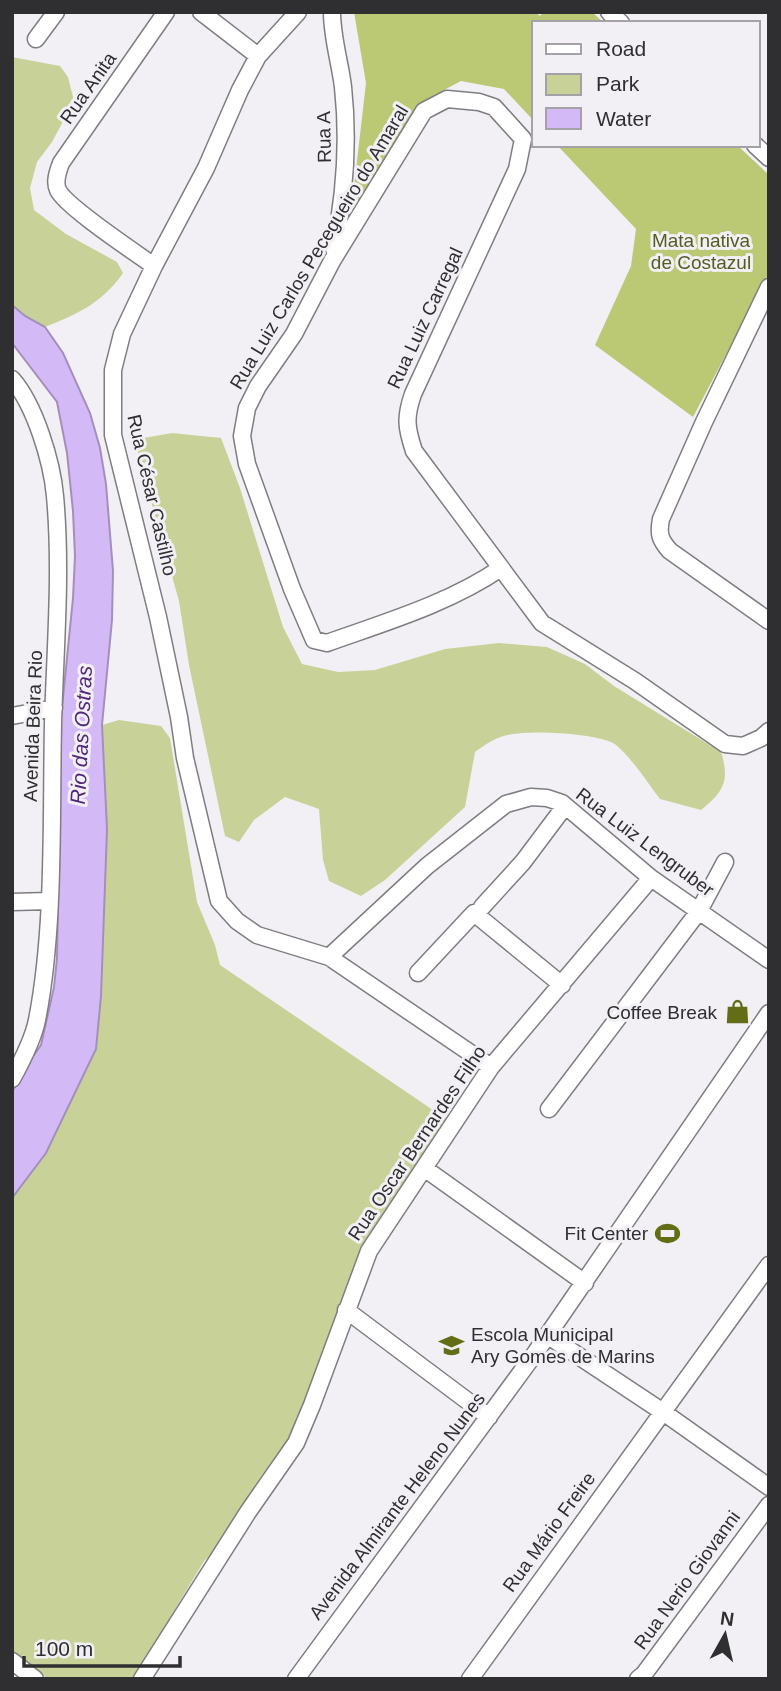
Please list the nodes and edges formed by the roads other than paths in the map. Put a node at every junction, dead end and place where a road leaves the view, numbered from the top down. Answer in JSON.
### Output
{"nodes":[{"id":1,"x":56,"y":12,"type":"edge"},
{"id":2,"x":166,"y":12,"type":"edge"},
{"id":3,"x":201,"y":12,"type":"edge"},
{"id":4,"x":298,"y":12,"type":"edge"},
{"id":5,"x":332,"y":12,"type":"edge"},
{"id":6,"x":36,"y":39,"type":"dead end"},
{"id":7,"x":258,"y":56,"type":"junction"},
{"id":8,"x":523,"y":139,"type":"joint"},
{"id":9,"x":332,"y":261,"type":"junction"},
{"id":10,"x":154,"y":266,"type":"junction"},
{"id":11,"x":767,"y":295,"type":"edge"},
{"id":12,"x":14,"y":384,"type":"edge"},
{"id":13,"x":501,"y":568,"type":"junction"},
{"id":14,"x":769,"y":621,"type":"edge"},
{"id":15,"x":54,"y":708,"type":"junction"},
{"id":16,"x":12,"y":716,"type":"edge"},
{"id":17,"x":769,"y":732,"type":"edge"},
{"id":18,"x":565,"y":806,"type":"junction"},
{"id":19,"x":725,"y":862,"type":"dead end"},
{"id":20,"x":651,"y":878,"type":"junction"},
{"id":21,"x":49,"y":901,"type":"junction"},
{"id":22,"x":12,"y":902,"type":"edge"},
{"id":23,"x":482,"y":907,"type":"dead end"},
{"id":24,"x":699,"y":911,"type":"junction"},
{"id":25,"x":329,"y":957,"type":"junction"},
{"id":26,"x":769,"y":960,"type":"edge"},
{"id":27,"x":418,"y":972,"type":"dead end"},
{"id":28,"x":562,"y":985,"type":"junction"},
{"id":29,"x":769,"y":1013,"type":"edge"},
{"id":30,"x":491,"y":1067,"type":"junction"},
{"id":31,"x":12,"y":1079,"type":"edge"},
{"id":32,"x":549,"y":1109,"type":"dead end"},
{"id":33,"x":424,"y":1168,"type":"junction"},
{"id":34,"x":769,"y":1265,"type":"edge"},
{"id":35,"x":585,"y":1283,"type":"junction"},
{"id":36,"x":346,"y":1310,"type":"junction"},
{"id":37,"x":548,"y":1335,"type":"junction"},
{"id":38,"x":663,"y":1412,"type":"junction"},
{"id":39,"x":489,"y":1417,"type":"junction"},
{"id":40,"x":769,"y":1487,"type":"edge"},
{"id":41,"x":769,"y":1505,"type":"edge"},
{"id":42,"x":12,"y":1661,"type":"edge"},
{"id":43,"x":643,"y":1677,"type":"edge"},
{"id":44,"x":35,"y":1679,"type":"edge"},
{"id":45,"x":142,"y":1679,"type":"edge"},
{"id":46,"x":296,"y":1679,"type":"edge"},
{"id":47,"x":470,"y":1679,"type":"edge"}],
"edges":[{"from":1,"to":6,"type":"street"},
{"from":2,"to":10,"type":"street","name":"Rua Anita"},
{"from":3,"to":7,"type":"street"},
{"from":4,"to":7,"type":"street","name":"Rua César Castilho"},
{"from":5,"to":9,"type":"street","name":"Rua A"},
{"from":7,"to":10,"type":"street","name":"Rua César Castilho"},
{"from":8,"to":9,"type":"street","name":"Rua Luiz Carlos Pecegueiro do Amaral"},
{"from":8,"to":13,"type":"street","name":"Rua Luiz Carregal"},
{"from":9,"to":13,"type":"street","name":"Rua Luiz Carlos Pecegueiro do Amaral"},
{"from":10,"to":25,"type":"street","name":"Rua César Castilho"},
{"from":11,"to":14,"type":"street"},
{"from":12,"to":15,"type":"street","name":"Avenida Beira Rio"},
{"from":13,"to":17,"type":"street","name":"Rua Luiz Carregal"},
{"from":15,"to":16,"type":"street"},
{"from":15,"to":21,"type":"street","name":"Avenida Beira Rio"},
{"from":18,"to":20,"type":"street","name":"Rua Luiz Lengruber"},
{"from":18,"to":23,"type":"street"},
{"from":18,"to":25,"type":"street","name":"Rua Luiz Lengruber"},
{"from":19,"to":24,"type":"street"},
{"from":20,"to":24,"type":"street","name":"Rua Luiz Lengruber"},
{"from":20,"to":28,"type":"street","name":"Rua Oscar Bernardes Filho"},
{"from":21,"to":22,"type":"street"},
{"from":21,"to":31,"type":"street","name":"Avenida Beira Rio"},
{"from":24,"to":26,"type":"street","name":"Rua Luiz Lengruber"},
{"from":24,"to":32,"type":"street"},
{"from":25,"to":30,"type":"street","name":"Rua César Castilho"},
{"from":27,"to":28,"type":"street"},
{"from":28,"to":30,"type":"street","name":"Rua Oscar Bernardes Filho"},
{"from":29,"to":35,"type":"street","name":"Avenida Almirante Heleno Nunes"},
{"from":30,"to":33,"type":"street","name":"Rua Oscar Bernardes Filho"},
{"from":33,"to":35,"type":"street"},
{"from":33,"to":36,"type":"street","name":"Rua Oscar Bernardes Filho"},
{"from":34,"to":38,"type":"street","name":"Rua Mário Freire"},
{"from":35,"to":37,"type":"street","name":"Avenida Almirante Heleno Nunes"},
{"from":36,"to":39,"type":"street"},
{"from":36,"to":45,"type":"street","name":"Rua Oscar Bernardes Filho"},
{"from":37,"to":38,"type":"street"},
{"from":37,"to":39,"type":"street","name":"Avenida Almirante Heleno Nunes"},
{"from":38,"to":40,"type":"street"},
{"from":38,"to":47,"type":"street","name":"Rua Mário Freire"},
{"from":39,"to":46,"type":"street","name":"Avenida Almirante Heleno Nunes"},
{"from":41,"to":43,"type":"street","name":"Rua Nerio Giovanni"},
{"from":42,"to":44,"type":"street"}]}
